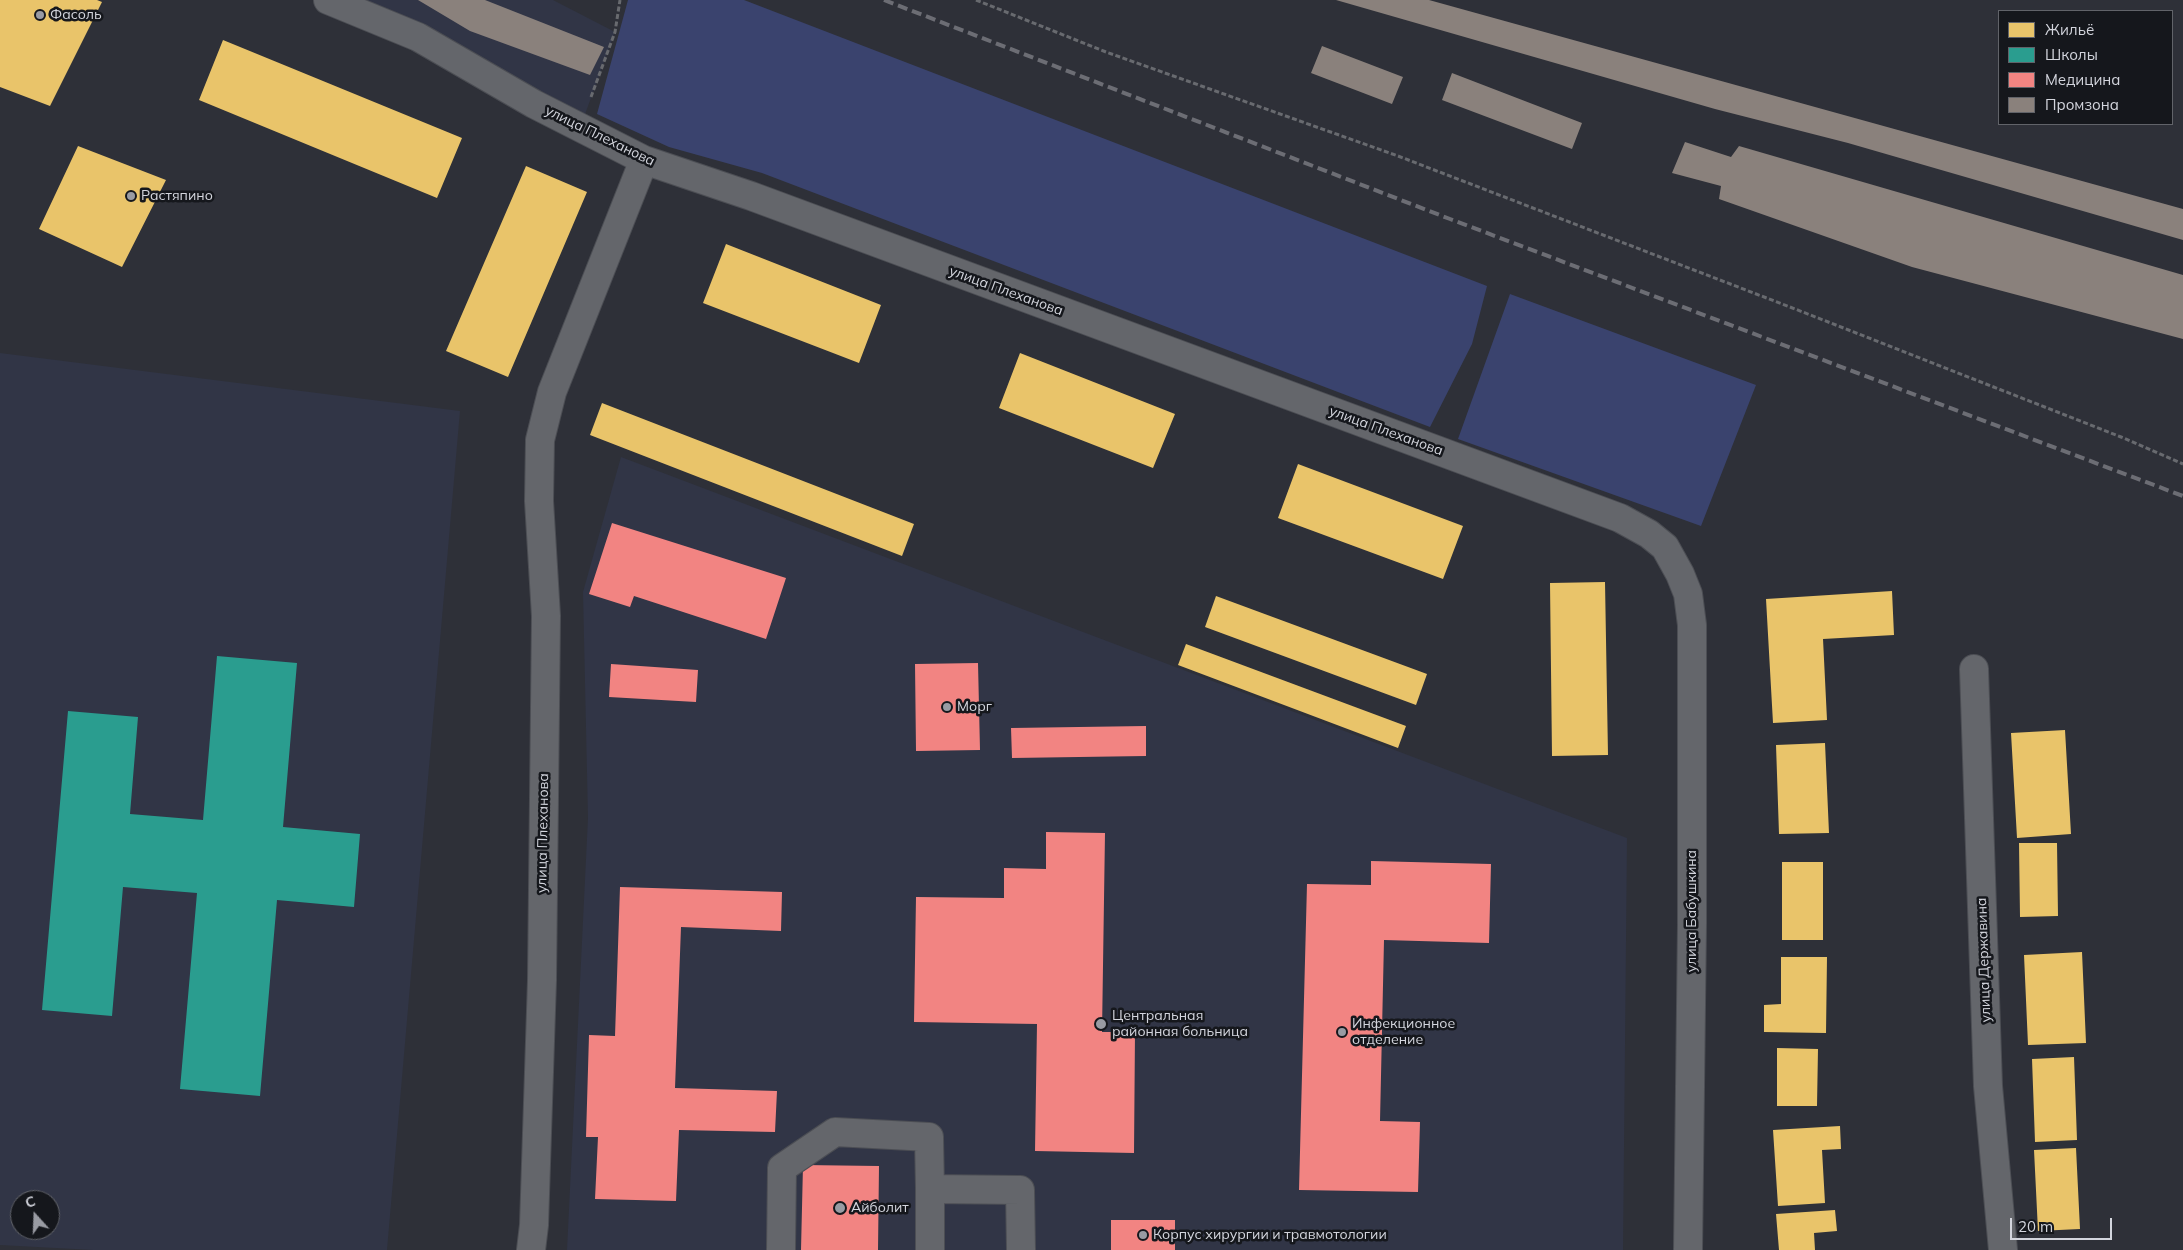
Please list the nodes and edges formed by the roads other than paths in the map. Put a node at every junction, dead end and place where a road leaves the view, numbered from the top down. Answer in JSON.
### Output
{"nodes":[{"id":1,"x":328,"y":0,"type":"edge"},
{"id":2,"x":644,"y":160,"type":"junction"},
{"id":3,"x":1680,"y":574,"type":"joint"},
{"id":4,"x":1974,"y":669,"type":"dead end"},
{"id":5,"x":930,"y":1189,"type":"junction"},
{"id":6,"x":531,"y":1250,"type":"edge"},
{"id":7,"x":781,"y":1250,"type":"edge"},
{"id":8,"x":930,"y":1250,"type":"edge"},
{"id":9,"x":1021,"y":1250,"type":"edge"},
{"id":10,"x":1688,"y":1250,"type":"edge"},
{"id":11,"x":2004,"y":1250,"type":"edge"}],
"edges":[{"from":1,"to":2,"type":"street","name":"улица Плеханова"},
{"from":2,"to":3,"type":"street","name":"улица Плеханова"},
{"from":2,"to":6,"type":"street","name":"улица Плеханова"},
{"from":3,"to":10,"type":"street","name":"улица Бабушкина"},
{"from":4,"to":11,"type":"street","name":"улица Державина"},
{"from":5,"to":7,"type":"street"},
{"from":5,"to":8,"type":"street"},
{"from":5,"to":9,"type":"street"}]}
